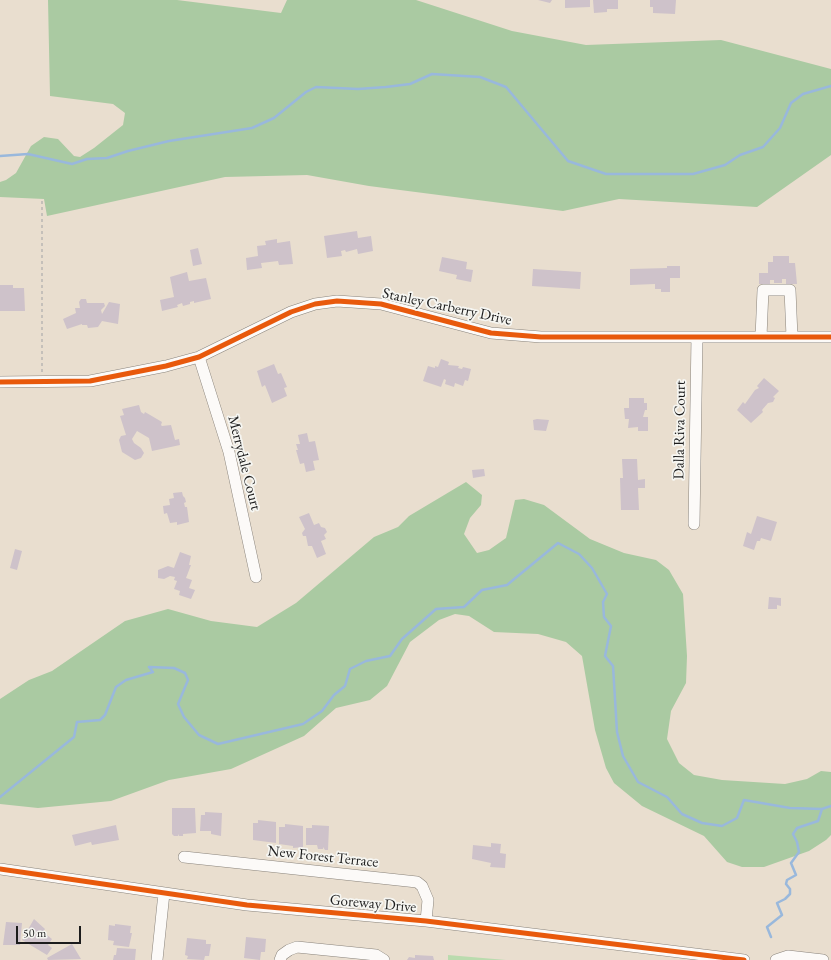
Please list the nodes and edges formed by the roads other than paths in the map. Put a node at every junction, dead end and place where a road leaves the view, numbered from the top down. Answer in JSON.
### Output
{"nodes":[{"id":1,"x":696,"y":337,"type":"junction"},
{"id":2,"x":761,"y":337,"type":"junction"},
{"id":3,"x":792,"y":337,"type":"junction"},
{"id":4,"x":831,"y":337,"type":"edge"},
{"id":5,"x":199,"y":357,"type":"junction"},
{"id":6,"x":0,"y":382,"type":"edge"},
{"id":7,"x":694,"y":524,"type":"dead end"},
{"id":8,"x":256,"y":577,"type":"dead end"},
{"id":9,"x":184,"y":857,"type":"dead end"},
{"id":10,"x":0,"y":869,"type":"edge"},
{"id":11,"x":164,"y":893,"type":"junction"},
{"id":12,"x":426,"y":921,"type":"junction"},
{"id":13,"x":157,"y":960,"type":"edge"},
{"id":14,"x":280,"y":960,"type":"edge"},
{"id":15,"x":384,"y":960,"type":"edge"},
{"id":16,"x":744,"y":960,"type":"edge"},
{"id":17,"x":776,"y":960,"type":"edge"},
{"id":18,"x":823,"y":960,"type":"edge"}],
"edges":[{"from":1,"to":2,"type":"street","name":"Stanley Carberry Drive"},
{"from":1,"to":5,"type":"street","name":"Stanley Carberry Drive"},
{"from":1,"to":7,"type":"street","name":"Dalla Riva Court"},
{"from":2,"to":3,"type":"street","name":"Stanley Carberry Drive"},
{"from":2,"to":3,"type":"street"},
{"from":3,"to":4,"type":"street","name":"Stanley Carberry Drive"},
{"from":5,"to":6,"type":"street","name":"Stanley Carberry Drive"},
{"from":5,"to":8,"type":"street","name":"Merrydale Court"},
{"from":9,"to":12,"type":"street","name":"New Forest Terrace"},
{"from":10,"to":11,"type":"street","name":"Goreway Drive"},
{"from":11,"to":12,"type":"street","name":"Goreway Drive"},
{"from":11,"to":13,"type":"street"},
{"from":12,"to":16,"type":"street","name":"Goreway Drive"},
{"from":14,"to":15,"type":"street"},
{"from":17,"to":18,"type":"street"}]}
